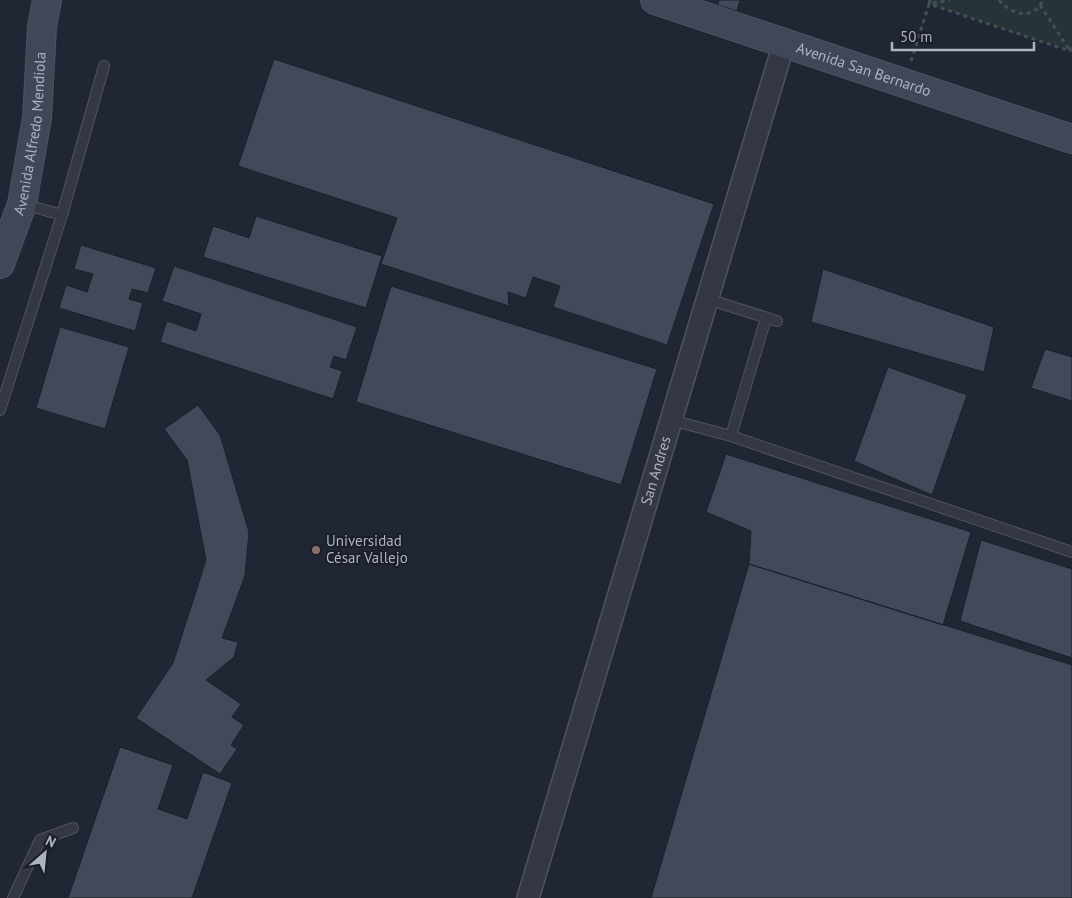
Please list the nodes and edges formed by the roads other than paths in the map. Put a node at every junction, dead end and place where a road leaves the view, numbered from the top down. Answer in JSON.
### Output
{"nodes":[{"id":1,"x":47,"y":0,"type":"edge"},
{"id":2,"x":655,"y":0,"type":"edge"},
{"id":3,"x":784,"y":43,"type":"junction"},
{"id":4,"x":104,"y":66,"type":"dead end"},
{"id":5,"x":1072,"y":140,"type":"edge"},
{"id":6,"x":22,"y":204,"type":"junction"},
{"id":7,"x":62,"y":216,"type":"junction"},
{"id":8,"x":0,"y":264,"type":"edge"},
{"id":9,"x":708,"y":299,"type":"junction"},
{"id":10,"x":766,"y":318,"type":"junction"},
{"id":11,"x":777,"y":322,"type":"dead end"},
{"id":12,"x":0,"y":410,"type":"edge"},
{"id":13,"x":671,"y":420,"type":"junction"},
{"id":14,"x":731,"y":436,"type":"junction"},
{"id":15,"x":1072,"y":552,"type":"edge"},
{"id":16,"x":74,"y":828,"type":"dead end"},
{"id":17,"x":13,"y":898,"type":"edge"},
{"id":18,"x":528,"y":898,"type":"edge"}],
"edges":[{"from":1,"to":6,"type":"street","name":"Avenida Alfredo Mendiola"},
{"from":2,"to":3,"type":"street","name":"Avenida San Bernardo"},
{"from":3,"to":5,"type":"street","name":"Avenida San Bernardo"},
{"from":3,"to":9,"type":"street","name":"San Andres"},
{"from":4,"to":7,"type":"lane"},
{"from":6,"to":7,"type":"lane"},
{"from":6,"to":8,"type":"street","name":"Avenida Alfredo Mendiola"},
{"from":7,"to":12,"type":"lane"},
{"from":9,"to":10,"type":"lane"},
{"from":9,"to":13,"type":"street","name":"San Andres"},
{"from":10,"to":11,"type":"lane"},
{"from":10,"to":14,"type":"lane"},
{"from":13,"to":14,"type":"lane"},
{"from":13,"to":18,"type":"street","name":"San Andres"},
{"from":14,"to":15,"type":"lane"},
{"from":16,"to":17,"type":"lane"}]}
